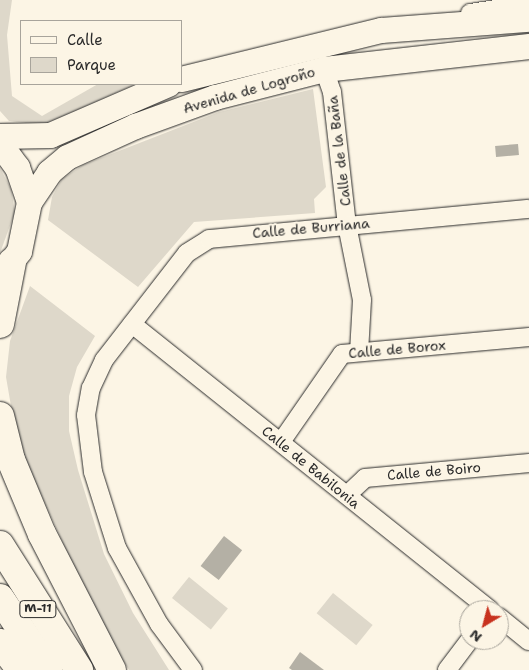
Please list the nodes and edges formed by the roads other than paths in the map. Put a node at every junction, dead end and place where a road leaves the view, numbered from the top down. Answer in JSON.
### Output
{"nodes":[{"id":1,"x":529,"y":4,"type":"edge"},
{"id":2,"x":529,"y":18,"type":"edge"},
{"id":3,"x":444,"y":24,"type":"junction"},
{"id":4,"x":529,"y":46,"type":"edge"},
{"id":5,"x":324,"y":69,"type":"junction"},
{"id":6,"x":182,"y":79,"type":"edge"},
{"id":7,"x":166,"y":85,"type":"edge"},
{"id":8,"x":0,"y":136,"type":"edge"},
{"id":9,"x":0,"y":144,"type":"edge"},
{"id":10,"x":29,"y":202,"type":"junction"},
{"id":11,"x":529,"y":208,"type":"edge"},
{"id":12,"x":347,"y":225,"type":"junction"},
{"id":13,"x":6,"y":269,"type":"edge"},
{"id":14,"x":0,"y":324,"type":"edge"},
{"id":15,"x":132,"y":324,"type":"junction"},
{"id":16,"x":529,"y":337,"type":"edge"},
{"id":17,"x":359,"y":352,"type":"junction"},
{"id":18,"x":0,"y":416,"type":"edge"},
{"id":19,"x":281,"y":442,"type":"junction"},
{"id":20,"x":529,"y":463,"type":"edge"},
{"id":21,"x":347,"y":495,"type":"junction"},
{"id":22,"x":0,"y":545,"type":"edge"},
{"id":23,"x":0,"y":598,"type":"edge"},
{"id":24,"x":478,"y":600,"type":"edge"},
{"id":25,"x":509,"y":625,"type":"edge"},
{"id":26,"x":529,"y":641,"type":"edge"},
{"id":27,"x":0,"y":643,"type":"edge"},
{"id":28,"x":462,"y":650,"type":"edge"},
{"id":29,"x":21,"y":670,"type":"edge"},
{"id":30,"x":48,"y":670,"type":"edge"},
{"id":31,"x":79,"y":670,"type":"edge"},
{"id":32,"x":112,"y":670,"type":"edge"},
{"id":33,"x":193,"y":670,"type":"edge"},
{"id":34,"x":447,"y":670,"type":"edge"}],
"edges":[{"from":1,"to":3,"type":"street","name":"Avenida de Logroño"},
{"from":2,"to":3,"type":"main road","name":"Avenida de Logroño"},
{"from":3,"to":6,"type":"main road","name":"Avenida de Logroño"},
{"from":4,"to":5,"type":"main road","name":"Avenida de Logroño"},
{"from":5,"to":10,"type":"main road","name":"Avenida de Logroño"},
{"from":5,"to":12,"type":"street","name":"Calle de la Baña"},
{"from":7,"to":8,"type":"main road"},
{"from":9,"to":10,"type":"main road"},
{"from":10,"to":13,"type":"main road"},
{"from":11,"to":12,"type":"street","name":"Calle de Burriana"},
{"from":12,"to":15,"type":"street","name":"Calle de Burriana"},
{"from":12,"to":17,"type":"street","name":"Calle de la Baña"},
{"from":13,"to":14,"type":"highway"},
{"from":15,"to":19,"type":"street","name":"Calle de Babilonia"},
{"from":15,"to":33,"type":"street","name":"Calle de Burriana"},
{"from":16,"to":17,"type":"street","name":"Calle de Borox"},
{"from":17,"to":19,"type":"street","name":"Calle de Borox"},
{"from":18,"to":32,"type":"highway"},
{"from":19,"to":21,"type":"street","name":"Calle de Babilonia"},
{"from":20,"to":21,"type":"street","name":"Calle de Boiro"},
{"from":21,"to":24,"type":"street","name":"Calle de Babilonia"},
{"from":22,"to":31,"type":"highway","number":"M-11"},
{"from":23,"to":30,"type":"highway","number":"M-11"},
{"from":25,"to":26,"type":"street"},
{"from":27,"to":29,"type":"highway"},
{"from":28,"to":34,"type":"street"}]}
